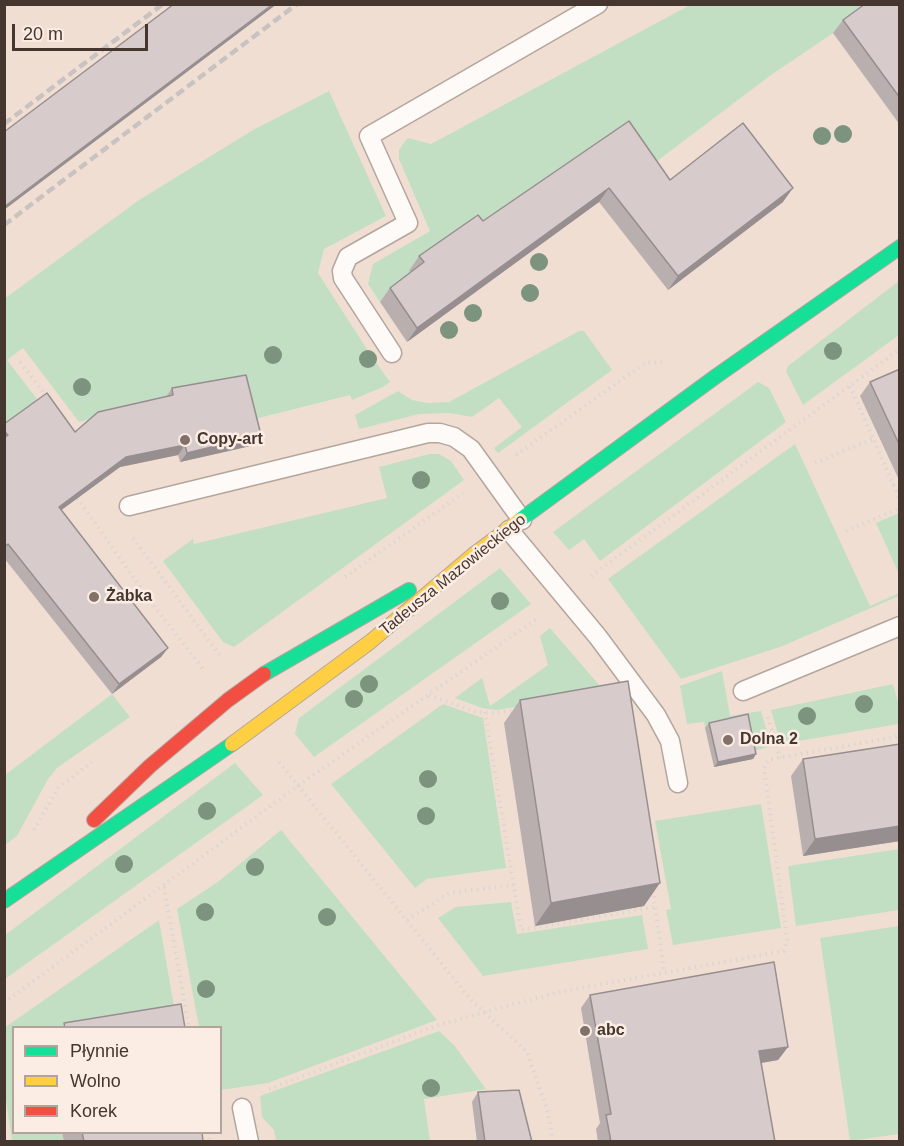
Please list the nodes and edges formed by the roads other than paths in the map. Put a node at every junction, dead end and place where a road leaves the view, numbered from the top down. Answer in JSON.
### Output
{"nodes":[{"id":1,"x":598,"y":4,"type":"edge"},
{"id":2,"x":900,"y":247,"type":"edge"},
{"id":3,"x":392,"y":353,"type":"dead end"},
{"id":4,"x":129,"y":506,"type":"road end"},
{"id":5,"x":515,"y":525,"type":"junction"},
{"id":6,"x":473,"y":555,"type":"junction"},
{"id":7,"x":900,"y":626,"type":"edge"},
{"id":8,"x":750,"y":688,"type":"road end"},
{"id":9,"x":678,"y":783,"type":"dead end"},
{"id":10,"x":28,"y":884,"type":"junction"},
{"id":11,"x":4,"y":902,"type":"edge"},
{"id":12,"x":242,"y":1108,"type":"dead end"},
{"id":13,"x":249,"y":1142,"type":"edge"}],
"edges":[{"from":1,"to":3,"type":"lane"},
{"from":2,"to":5,"type":"street","name":"Tadeusza Mazowieckiego"},
{"from":4,"to":5,"type":"lane"},
{"from":5,"to":6,"type":"street","name":"Tadeusza Mazowieckiego"},
{"from":5,"to":9,"type":"lane"},
{"from":6,"to":10,"type":"street","name":"Tadeusza Mazowieckiego"},
{"from":6,"to":10,"type":"street"},
{"from":7,"to":8,"type":"lane"},
{"from":10,"to":11,"type":"street","name":"Tadeusza Mazowieckiego"},
{"from":12,"to":13,"type":"lane"}]}
